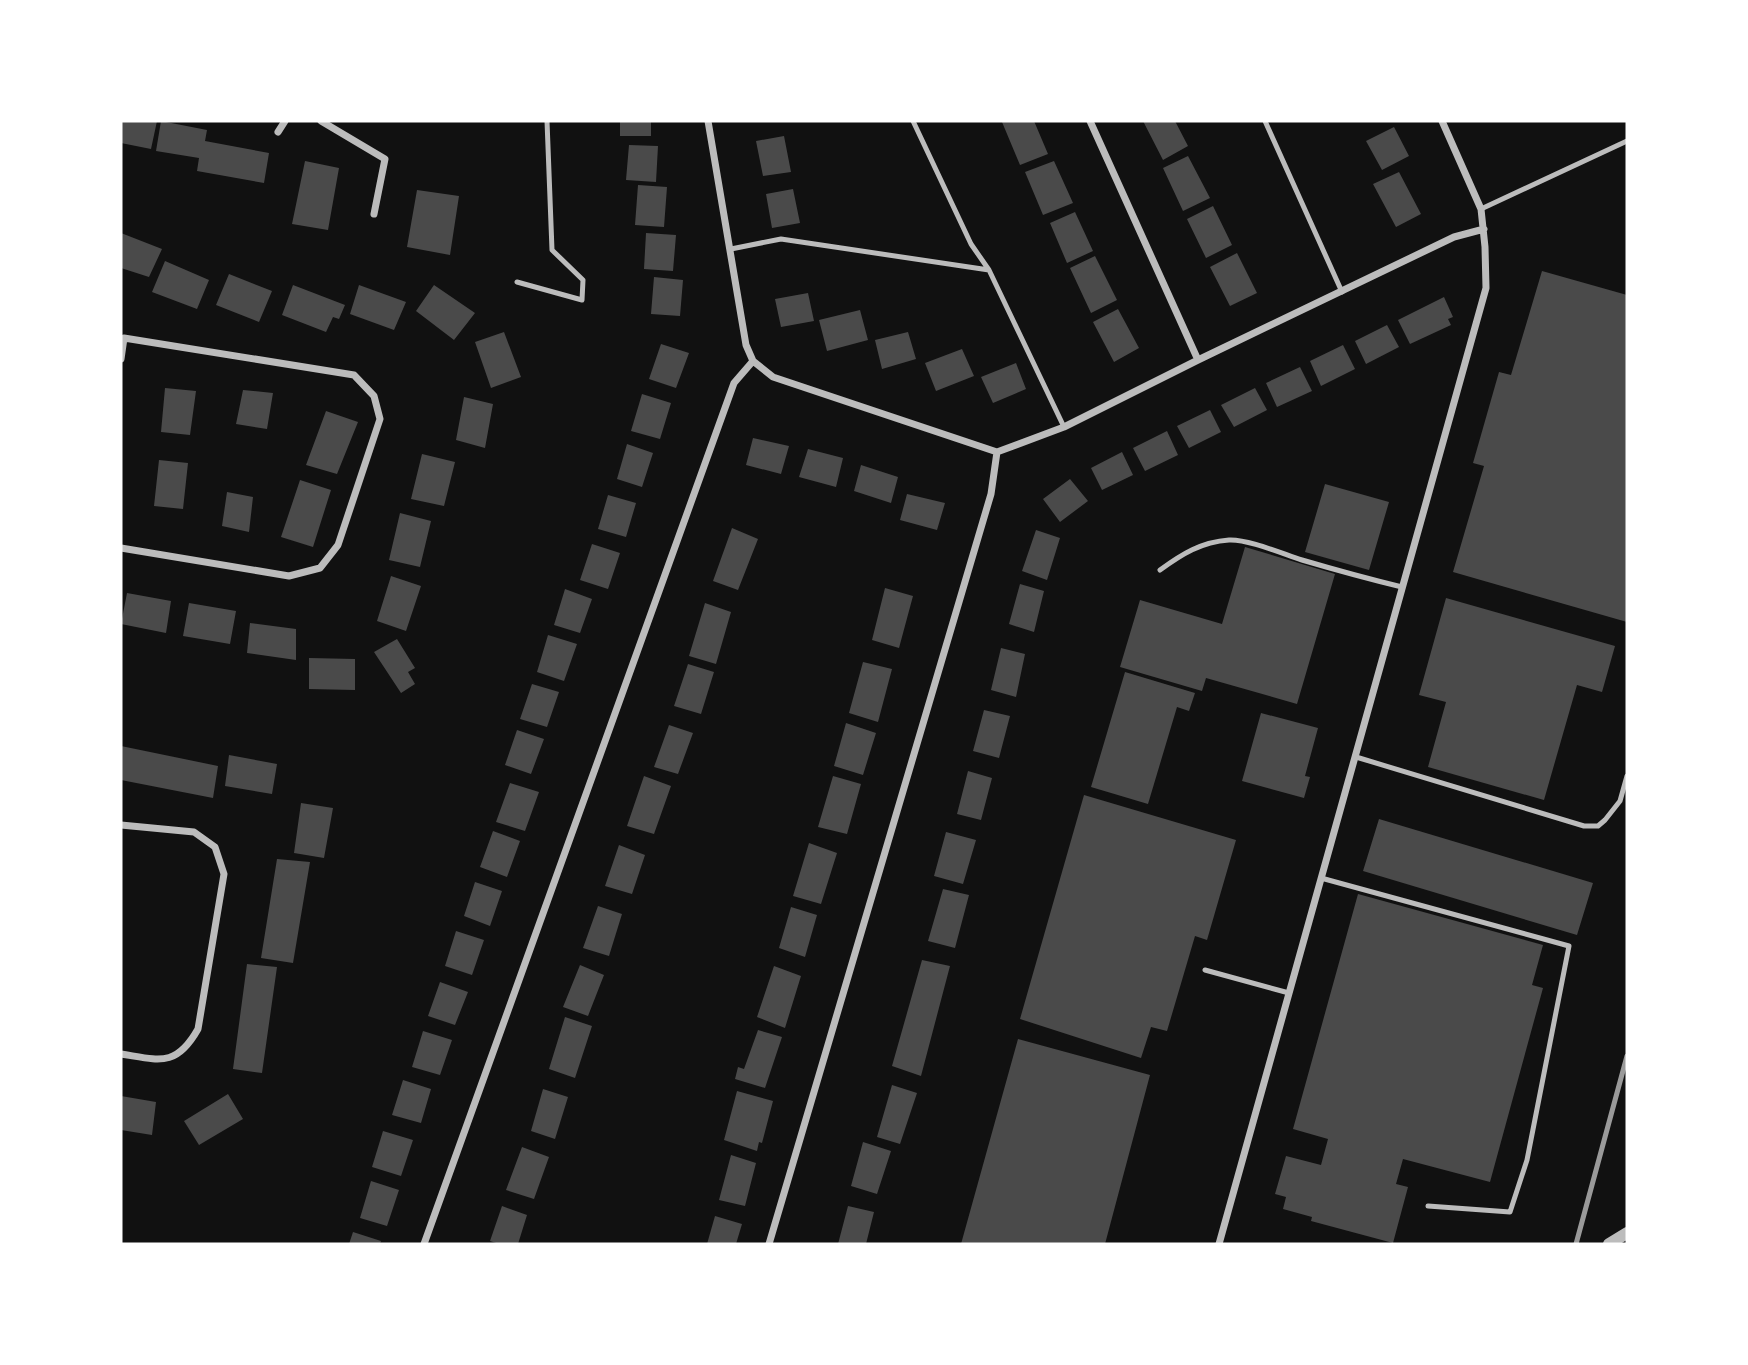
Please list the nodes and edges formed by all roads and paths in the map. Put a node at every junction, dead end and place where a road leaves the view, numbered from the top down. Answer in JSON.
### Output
{"nodes":[{"id":1,"x":285,"y":121,"type":"edge"},
{"id":2,"x":321,"y":121,"type":"edge"},
{"id":3,"x":547,"y":121,"type":"edge"},
{"id":4,"x":708,"y":121,"type":"edge"},
{"id":5,"x":912,"y":121,"type":"edge"},
{"id":6,"x":1090,"y":121,"type":"edge"},
{"id":7,"x":1265,"y":121,"type":"edge"},
{"id":8,"x":1442,"y":121,"type":"edge"},
{"id":9,"x":278,"y":132,"type":"dead end"},
{"id":10,"x":1627,"y":141,"type":"edge"},
{"id":11,"x":1481,"y":209,"type":"junction"},
{"id":12,"x":373,"y":214,"type":"dead end"},
{"id":13,"x":1483,"y":229,"type":"junction"},
{"id":14,"x":731,"y":249,"type":"junction"},
{"id":15,"x":989,"y":270,"type":"junction"},
{"id":16,"x":517,"y":282,"type":"dead end"},
{"id":17,"x":1342,"y":292,"type":"junction"},
{"id":18,"x":122,"y":337,"type":"edge"},
{"id":19,"x":121,"y":359,"type":"edge"},
{"id":20,"x":1198,"y":360,"type":"junction"},
{"id":21,"x":753,"y":361,"type":"junction"},
{"id":22,"x":1064,"y":427,"type":"junction"},
{"id":23,"x":996,"y":452,"type":"junction"},
{"id":24,"x":121,"y":548,"type":"edge"},
{"id":25,"x":1160,"y":570,"type":"dead end"},
{"id":26,"x":1402,"y":587,"type":"junction"},
{"id":27,"x":1356,"y":757,"type":"junction"},
{"id":28,"x":1627,"y":776,"type":"edge"},
{"id":29,"x":121,"y":825,"type":"edge"},
{"id":30,"x":1321,"y":878,"type":"junction"},
{"id":31,"x":1205,"y":970,"type":"dead end"},
{"id":32,"x":1289,"y":993,"type":"junction"},
{"id":33,"x":121,"y":1054,"type":"edge"},
{"id":34,"x":1428,"y":1206,"type":"dead end"},
{"id":35,"x":1627,"y":1233,"type":"edge"},
{"id":36,"x":424,"y":1244,"type":"edge"},
{"id":37,"x":769,"y":1244,"type":"edge"},
{"id":38,"x":1219,"y":1244,"type":"edge"},
{"id":39,"x":1609,"y":1244,"type":"edge"}],
"edges":[{"from":1,"to":9,"type":"street"},
{"from":2,"to":12,"type":"street"},
{"from":3,"to":16,"type":"lane"},
{"from":4,"to":14,"type":"street"},
{"from":5,"to":15,"type":"lane"},
{"from":6,"to":20,"type":"street"},
{"from":7,"to":17,"type":"lane"},
{"from":8,"to":11,"type":"street"},
{"from":10,"to":11,"type":"lane"},
{"from":11,"to":13,"type":"street"},
{"from":13,"to":17,"type":"street"},
{"from":13,"to":26,"type":"street"},
{"from":14,"to":15,"type":"lane"},
{"from":14,"to":21,"type":"street"},
{"from":15,"to":22,"type":"lane"},
{"from":17,"to":20,"type":"street"},
{"from":18,"to":19,"type":"street"},
{"from":18,"to":24,"type":"street"},
{"from":20,"to":22,"type":"street"},
{"from":21,"to":23,"type":"street"},
{"from":21,"to":36,"type":"street"},
{"from":22,"to":23,"type":"street"},
{"from":23,"to":37,"type":"street"},
{"from":25,"to":26,"type":"lane"},
{"from":26,"to":27,"type":"street"},
{"from":27,"to":28,"type":"lane"},
{"from":27,"to":30,"type":"street"},
{"from":29,"to":33,"type":"street"},
{"from":30,"to":32,"type":"street"},
{"from":30,"to":34,"type":"lane"},
{"from":31,"to":32,"type":"lane"},
{"from":32,"to":38,"type":"street"},
{"from":35,"to":39,"type":"street"}]}
